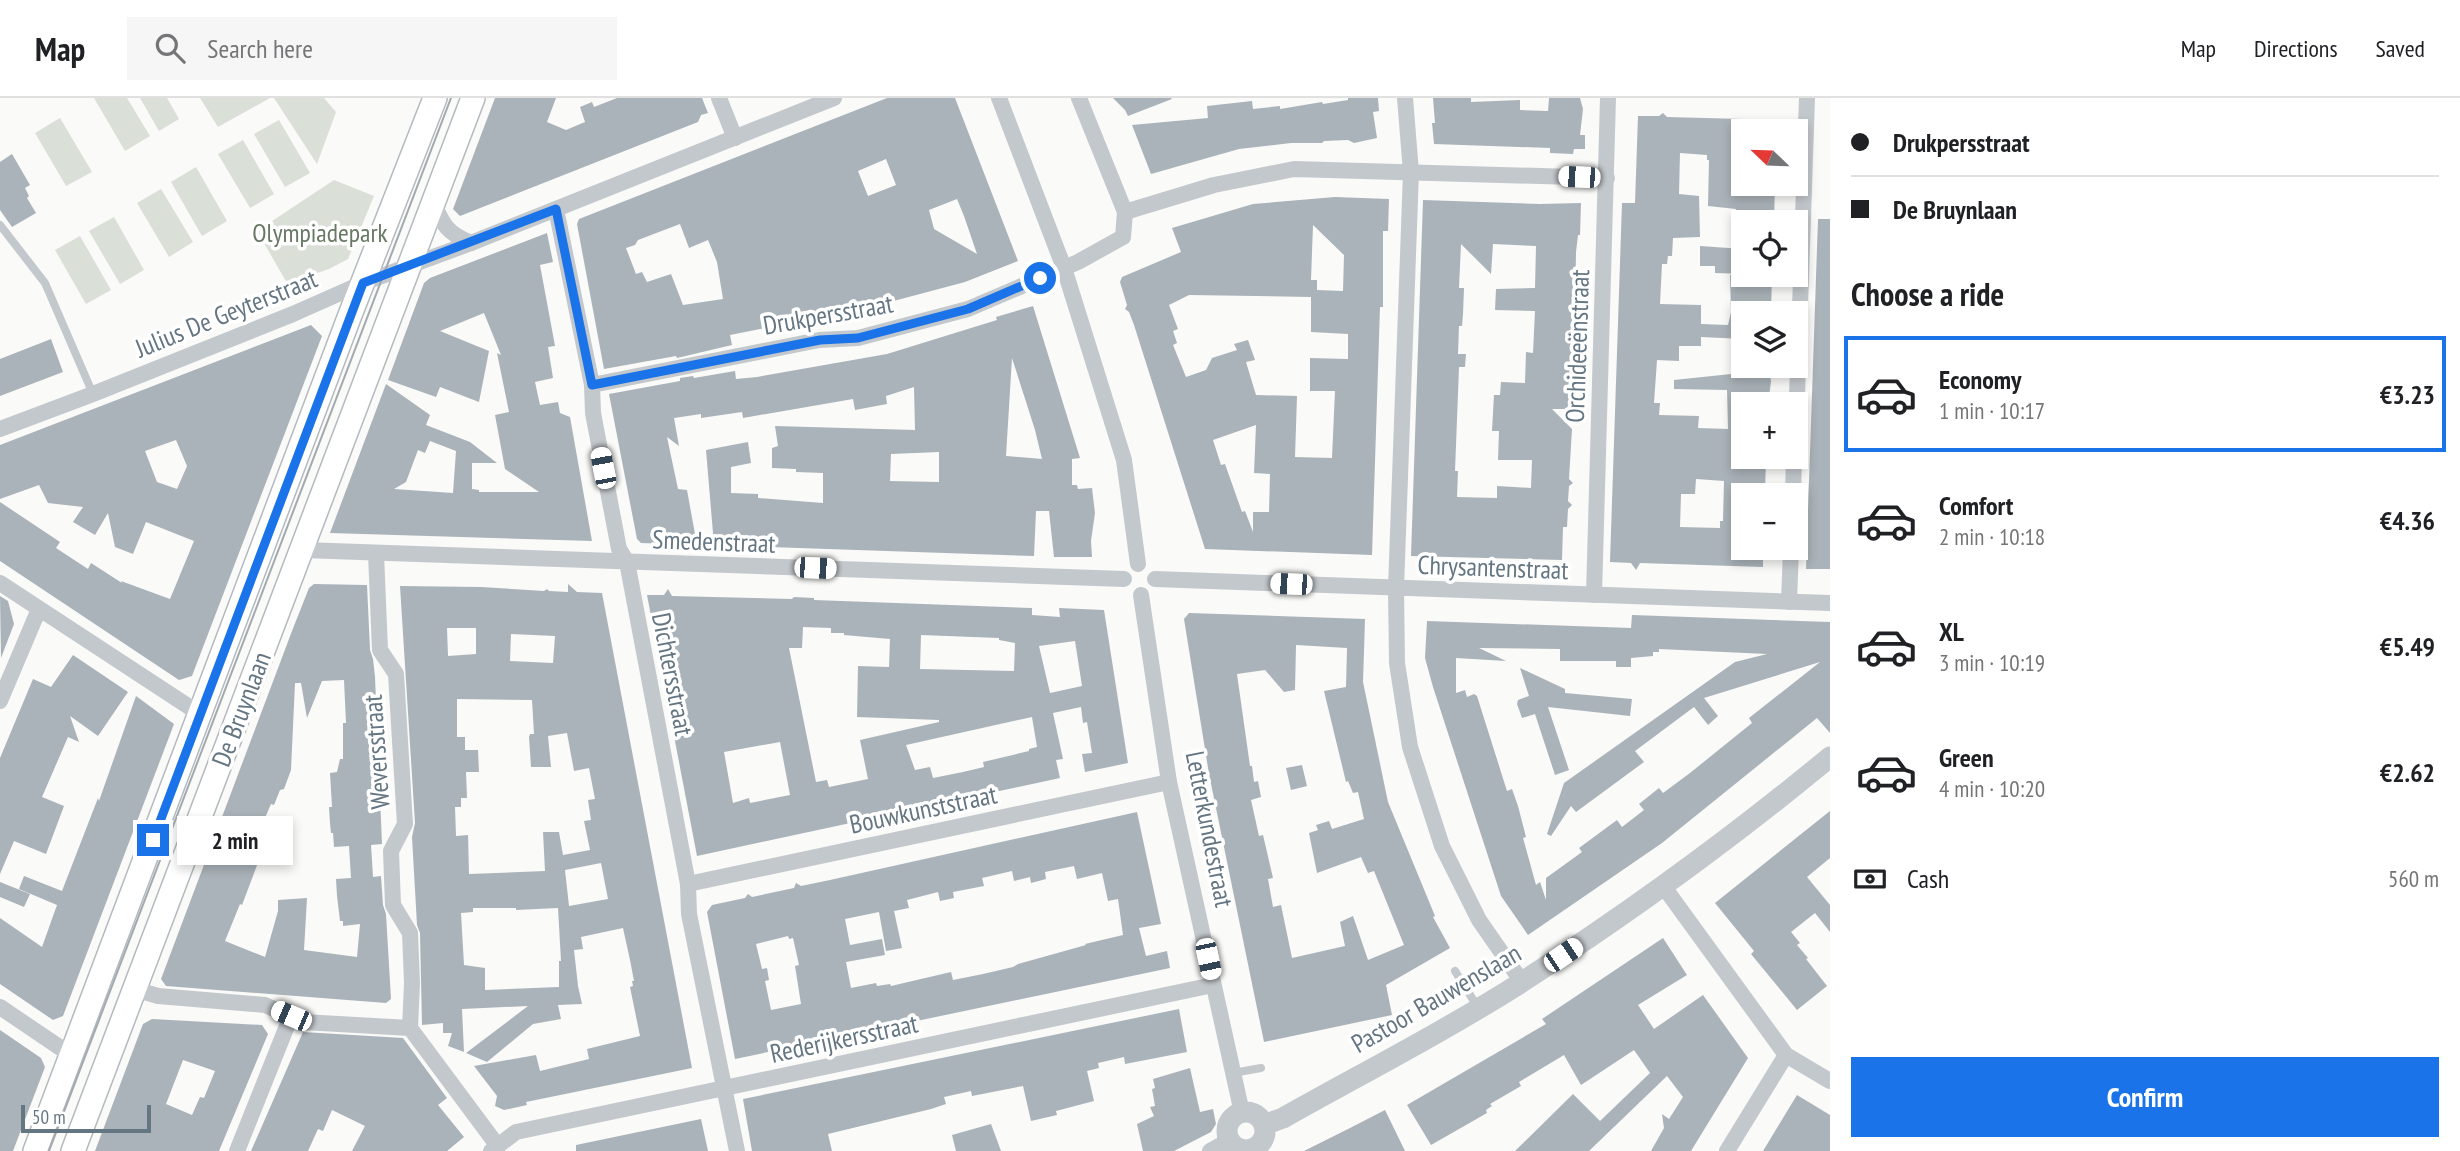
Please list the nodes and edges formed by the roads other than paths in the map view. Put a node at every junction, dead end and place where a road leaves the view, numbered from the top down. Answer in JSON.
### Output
{"nodes":[{"id":1,"x":435,"y":98,"type":"edge"},
{"id":2,"x":473,"y":98,"type":"edge"},
{"id":3,"x":719,"y":98,"type":"edge"},
{"id":4,"x":834,"y":98,"type":"edge"},
{"id":5,"x":999,"y":98,"type":"edge"},
{"id":6,"x":1079,"y":98,"type":"edge"},
{"id":7,"x":1405,"y":98,"type":"edge"},
{"id":8,"x":1608,"y":98,"type":"edge"},
{"id":9,"x":1807,"y":98,"type":"edge"},
{"id":10,"x":735,"y":138,"type":"junction"},
{"id":11,"x":1411,"y":172,"type":"junction"},
{"id":12,"x":1606,"y":178,"type":"junction"},
{"id":13,"x":433,"y":202,"type":"junction"},
{"id":14,"x":556,"y":209,"type":"junction"},
{"id":15,"x":1125,"y":212,"type":"junction"},
{"id":16,"x":0,"y":225,"type":"edge"},
{"id":17,"x":471,"y":243,"type":"junction"},
{"id":18,"x":408,"y":267,"type":"junction"},
{"id":19,"x":1065,"y":268,"type":"junction"},
{"id":20,"x":363,"y":283,"type":"junction"},
{"id":21,"x":592,"y":385,"type":"junction"},
{"id":22,"x":1797,"y":392,"type":"edge"},
{"id":23,"x":93,"y":394,"type":"junction"},
{"id":24,"x":0,"y":429,"type":"edge"},
{"id":25,"x":303,"y":550,"type":"junction"},
{"id":26,"x":376,"y":554,"type":"junction"},
{"id":27,"x":1791,"y":560,"type":"edge"},
{"id":28,"x":627,"y":562,"type":"junction"},
{"id":29,"x":1138,"y":564,"type":"junction"},
{"id":30,"x":1124,"y":579,"type":"junction"},
{"id":31,"x":1155,"y":579,"type":"junction"},
{"id":32,"x":0,"y":583,"type":"edge"},
{"id":33,"x":1396,"y":588,"type":"junction"},
{"id":34,"x":1142,"y":595,"type":"junction"},
{"id":35,"x":1594,"y":595,"type":"junction"},
{"id":36,"x":1789,"y":602,"type":"junction"},
{"id":37,"x":1830,"y":603,"type":"edge"},
{"id":38,"x":39,"y":609,"type":"junction"},
{"id":39,"x":0,"y":701,"type":"edge"},
{"id":40,"x":200,"y":715,"type":"junction"},
{"id":41,"x":1830,"y":757,"type":"edge"},
{"id":42,"x":1170,"y":782,"type":"junction"},
{"id":43,"x":688,"y":884,"type":"junction"},
{"id":44,"x":1664,"y":887,"type":"junction"},
{"id":45,"x":1455,"y":971,"type":"dead end"},
{"id":46,"x":1522,"y":982,"type":"junction"},
{"id":47,"x":1213,"y":985,"type":"junction"},
{"id":48,"x":134,"y":989,"type":"junction"},
{"id":49,"x":0,"y":1007,"type":"edge"},
{"id":50,"x":1479,"y":1009,"type":"junction"},
{"id":51,"x":291,"y":1016,"type":"junction"},
{"id":52,"x":410,"y":1028,"type":"junction"},
{"id":53,"x":71,"y":1055,"type":"junction"},
{"id":54,"x":1786,"y":1055,"type":"junction"},
{"id":55,"x":1261,"y":1068,"type":"dead end"},
{"id":56,"x":1233,"y":1073,"type":"junction"},
{"id":57,"x":1830,"y":1081,"type":"edge"},
{"id":58,"x":724,"y":1088,"type":"junction"},
{"id":59,"x":1242,"y":1113,"type":"junction"},
{"id":60,"x":1264,"y":1125,"type":"junction"},
{"id":61,"x":1230,"y":1140,"type":"junction"},
{"id":62,"x":494,"y":1148,"type":"edge"},
{"id":63,"x":35,"y":1151,"type":"edge"},
{"id":64,"x":73,"y":1151,"type":"edge"},
{"id":65,"x":237,"y":1151,"type":"edge"},
{"id":66,"x":737,"y":1151,"type":"edge"},
{"id":67,"x":1210,"y":1151,"type":"edge"},
{"id":68,"x":1249,"y":1151,"type":"edge"},
{"id":69,"x":1727,"y":1151,"type":"edge"}],
"edges":[{"from":1,"to":20,"type":"main road","name":"De Bruynlaan"},
{"from":2,"to":13,"type":"main road","name":"De Bruynlaan"},
{"from":3,"to":10,"type":"street"},
{"from":4,"to":10,"type":"street","name":"Julius De Geyterstraat"},
{"from":5,"to":19,"type":"street"},
{"from":6,"to":15,"type":"street"},
{"from":7,"to":11,"type":"street"},
{"from":8,"to":12,"type":"street","name":"Orchideeënstraat"},
{"from":9,"to":22,"type":"street"},
{"from":10,"to":14,"type":"street","name":"Julius De Geyterstraat"},
{"from":11,"to":12,"type":"street"},
{"from":11,"to":15,"type":"street"},
{"from":11,"to":33,"type":"street"},
{"from":12,"to":35,"type":"street","name":"Orchideeënstraat"},
{"from":13,"to":17,"type":"street"},
{"from":13,"to":18,"type":"main road","name":"De Bruynlaan"},
{"from":14,"to":17,"type":"street","name":"Julius De Geyterstraat"},
{"from":14,"to":21,"type":"street","name":"Dichtersstraat"},
{"from":15,"to":19,"type":"street"},
{"from":16,"to":23,"type":"lane"},
{"from":17,"to":18,"type":"street","name":"Julius De Geyterstraat"},
{"from":18,"to":20,"type":"street","name":"Julius De Geyterstraat"},
{"from":18,"to":25,"type":"main road","name":"De Bruynlaan"},
{"from":19,"to":21,"type":"street","name":"Drukpersstraat"},
{"from":19,"to":29,"type":"street"},
{"from":20,"to":23,"type":"street","name":"Julius De Geyterstraat"},
{"from":20,"to":40,"type":"main road","name":"De Bruynlaan"},
{"from":21,"to":28,"type":"street","name":"Dichtersstraat"},
{"from":23,"to":24,"type":"street","name":"Julius De Geyterstraat"},
{"from":25,"to":26,"type":"street","name":"Smedenstraat"},
{"from":25,"to":48,"type":"main road","name":"De Bruynlaan"},
{"from":26,"to":28,"type":"street","name":"Smedenstraat"},
{"from":26,"to":52,"type":"street","name":"Weversstraat"},
{"from":27,"to":36,"type":"street"},
{"from":28,"to":30,"type":"street","name":"Smedenstraat"},
{"from":28,"to":43,"type":"street","name":"Dichtersstraat"},
{"from":29,"to":30,"type":"street"},
{"from":29,"to":31,"type":"street"},
{"from":30,"to":34,"type":"street"},
{"from":31,"to":33,"type":"street","name":"Chrysantenstraat"},
{"from":31,"to":34,"type":"street"},
{"from":32,"to":38,"type":"street"},
{"from":33,"to":35,"type":"street","name":"Chrysantenstraat"},
{"from":33,"to":46,"type":"street"},
{"from":34,"to":42,"type":"street","name":"Letterkundestraat"},
{"from":35,"to":36,"type":"street","name":"Chrysantenstraat"},
{"from":36,"to":37,"type":"street","name":"Chrysantenstraat"},
{"from":38,"to":39,"type":"street"},
{"from":38,"to":40,"type":"street"},
{"from":40,"to":53,"type":"main road","name":"De Bruynlaan"},
{"from":41,"to":44,"type":"street","name":"Pastoor Bauwenslaan"},
{"from":42,"to":43,"type":"street","name":"Bouwkunststraat"},
{"from":42,"to":47,"type":"street","name":"Letterkundestraat"},
{"from":43,"to":58,"type":"street","name":"Dichtersstraat"},
{"from":44,"to":46,"type":"street","name":"Pastoor Bauwenslaan"},
{"from":44,"to":54,"type":"street"},
{"from":45,"to":50,"type":"lane"},
{"from":46,"to":50,"type":"street","name":"Pastoor Bauwenslaan"},
{"from":47,"to":56,"type":"street","name":"Letterkundestraat"},
{"from":47,"to":58,"type":"street","name":"Rederijkersstraat"},
{"from":48,"to":51,"type":"street"},
{"from":48,"to":64,"type":"main road","name":"De Bruynlaan"},
{"from":49,"to":53,"type":"street"},
{"from":50,"to":60,"type":"street","name":"Pastoor Bauwenslaan"},
{"from":51,"to":52,"type":"street"},
{"from":51,"to":65,"type":"street"},
{"from":52,"to":62,"type":"street"},
{"from":53,"to":63,"type":"main road","name":"De Bruynlaan"},
{"from":54,"to":57,"type":"street"},
{"from":54,"to":69,"type":"street"},
{"from":55,"to":56,"type":"lane"},
{"from":56,"to":59,"type":"street","name":"Letterkundestraat"},
{"from":58,"to":62,"type":"street","name":"Rederijkersstraat"},
{"from":58,"to":66,"type":"street","name":"Dichtersstraat"},
{"from":59,"to":60,"type":"street"},
{"from":59,"to":61,"type":"street"},
{"from":60,"to":68,"type":"street"},
{"from":61,"to":67,"type":"street"},
{"from":61,"to":68,"type":"street"}]}
